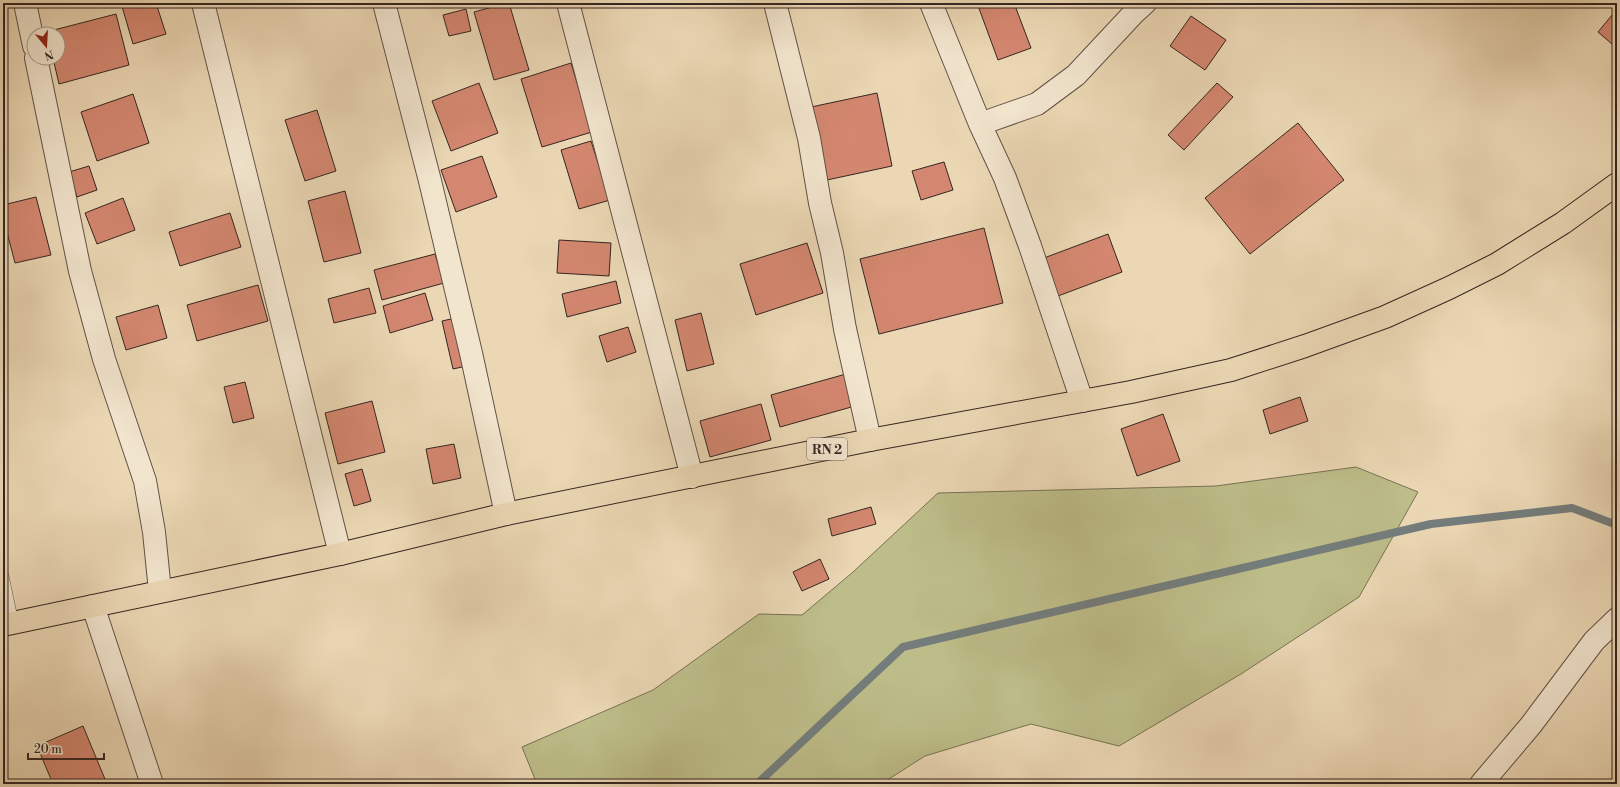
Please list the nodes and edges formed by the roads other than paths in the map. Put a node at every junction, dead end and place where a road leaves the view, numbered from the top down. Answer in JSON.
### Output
{"nodes":[{"id":1,"x":25,"y":3,"type":"edge"},
{"id":2,"x":203,"y":3,"type":"edge"},
{"id":3,"x":384,"y":3,"type":"edge"},
{"id":4,"x":568,"y":3,"type":"edge"},
{"id":5,"x":775,"y":3,"type":"edge"},
{"id":6,"x":931,"y":3,"type":"edge"},
{"id":7,"x":1145,"y":3,"type":"edge"},
{"id":8,"x":30,"y":26,"type":"edge"},
{"id":9,"x":38,"y":66,"type":"edge"},
{"id":10,"x":980,"y":124,"type":"junction"},
{"id":11,"x":1617,"y":184,"type":"edge"},
{"id":12,"x":1082,"y":401,"type":"junction"},
{"id":13,"x":870,"y":440,"type":"junction"},
{"id":14,"x":692,"y":477,"type":"junction"},
{"id":15,"x":506,"y":514,"type":"junction"},
{"id":16,"x":340,"y":554,"type":"junction"},
{"id":17,"x":3,"y":576,"type":"edge"},
{"id":18,"x":160,"y":592,"type":"junction"},
{"id":19,"x":93,"y":606,"type":"junction"},
{"id":20,"x":1617,"y":619,"type":"edge"},
{"id":21,"x":8,"y":624,"type":"edge"},
{"id":22,"x":152,"y":784,"type":"edge"},
{"id":23,"x":1481,"y":784,"type":"edge"}],
"edges":[{"from":1,"to":8,"type":"street"},
{"from":2,"to":16,"type":"street"},
{"from":3,"to":15,"type":"street"},
{"from":4,"to":14,"type":"street"},
{"from":5,"to":13,"type":"street"},
{"from":6,"to":10,"type":"street"},
{"from":7,"to":10,"type":"street"},
{"from":9,"to":18,"type":"street"},
{"from":10,"to":12,"type":"street"},
{"from":11,"to":12,"type":"highway","number":"RN 2"},
{"from":12,"to":13,"type":"highway","number":"RN 2"},
{"from":13,"to":14,"type":"highway","number":"RN 2"},
{"from":14,"to":15,"type":"highway","number":"RN 2"},
{"from":15,"to":16,"type":"highway","number":"RN 2"},
{"from":16,"to":18,"type":"highway","number":"RN 2"},
{"from":17,"to":21,"type":"lane"},
{"from":18,"to":19,"type":"highway","number":"RN 2"},
{"from":19,"to":21,"type":"highway","number":"RN 2"},
{"from":19,"to":22,"type":"street"},
{"from":20,"to":23,"type":"street"}]}
